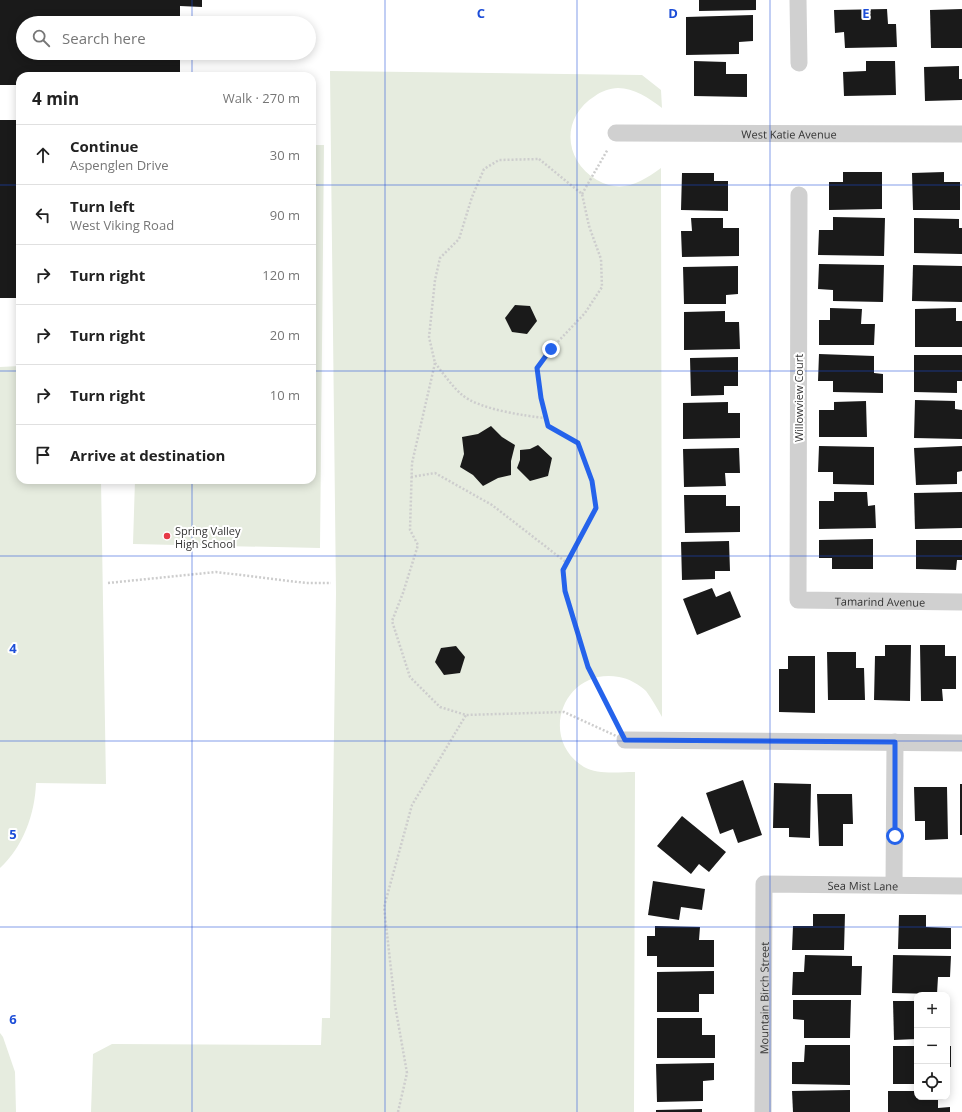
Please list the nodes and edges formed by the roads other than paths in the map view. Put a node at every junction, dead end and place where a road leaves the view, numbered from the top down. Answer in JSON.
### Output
{"nodes":[{"id":1,"x":798,"y":0,"type":"edge"},
{"id":2,"x":799,"y":63,"type":"dead end"},
{"id":3,"x":616,"y":133,"type":"road end"},
{"id":4,"x":962,"y":134,"type":"edge"},
{"id":5,"x":799,"y":195,"type":"dead end"},
{"id":6,"x":798,"y":600,"type":"joint"},
{"id":7,"x":962,"y":602,"type":"edge"},
{"id":8,"x":625,"y":740,"type":"road end"},
{"id":9,"x":895,"y":742,"type":"junction"},
{"id":10,"x":962,"y":743,"type":"edge"},
{"id":11,"x":764,"y":884,"type":"joint"},
{"id":12,"x":894,"y":885,"type":"junction"},
{"id":13,"x":962,"y":886,"type":"edge"},
{"id":14,"x":763,"y":1112,"type":"edge"}],
"edges":[{"from":1,"to":2,"type":"street"},
{"from":3,"to":4,"type":"street","name":"West Katie Avenue"},
{"from":5,"to":6,"type":"street","name":"Willowview Court"},
{"from":6,"to":7,"type":"street","name":"Tamarind Avenue"},
{"from":8,"to":9,"type":"street"},
{"from":9,"to":10,"type":"street"},
{"from":9,"to":12,"type":"street"},
{"from":11,"to":12,"type":"street","name":"Sea Mist Lane"},
{"from":11,"to":14,"type":"street","name":"Mountain Birch Street"},
{"from":12,"to":13,"type":"street","name":"Sea Mist Lane"}]}
